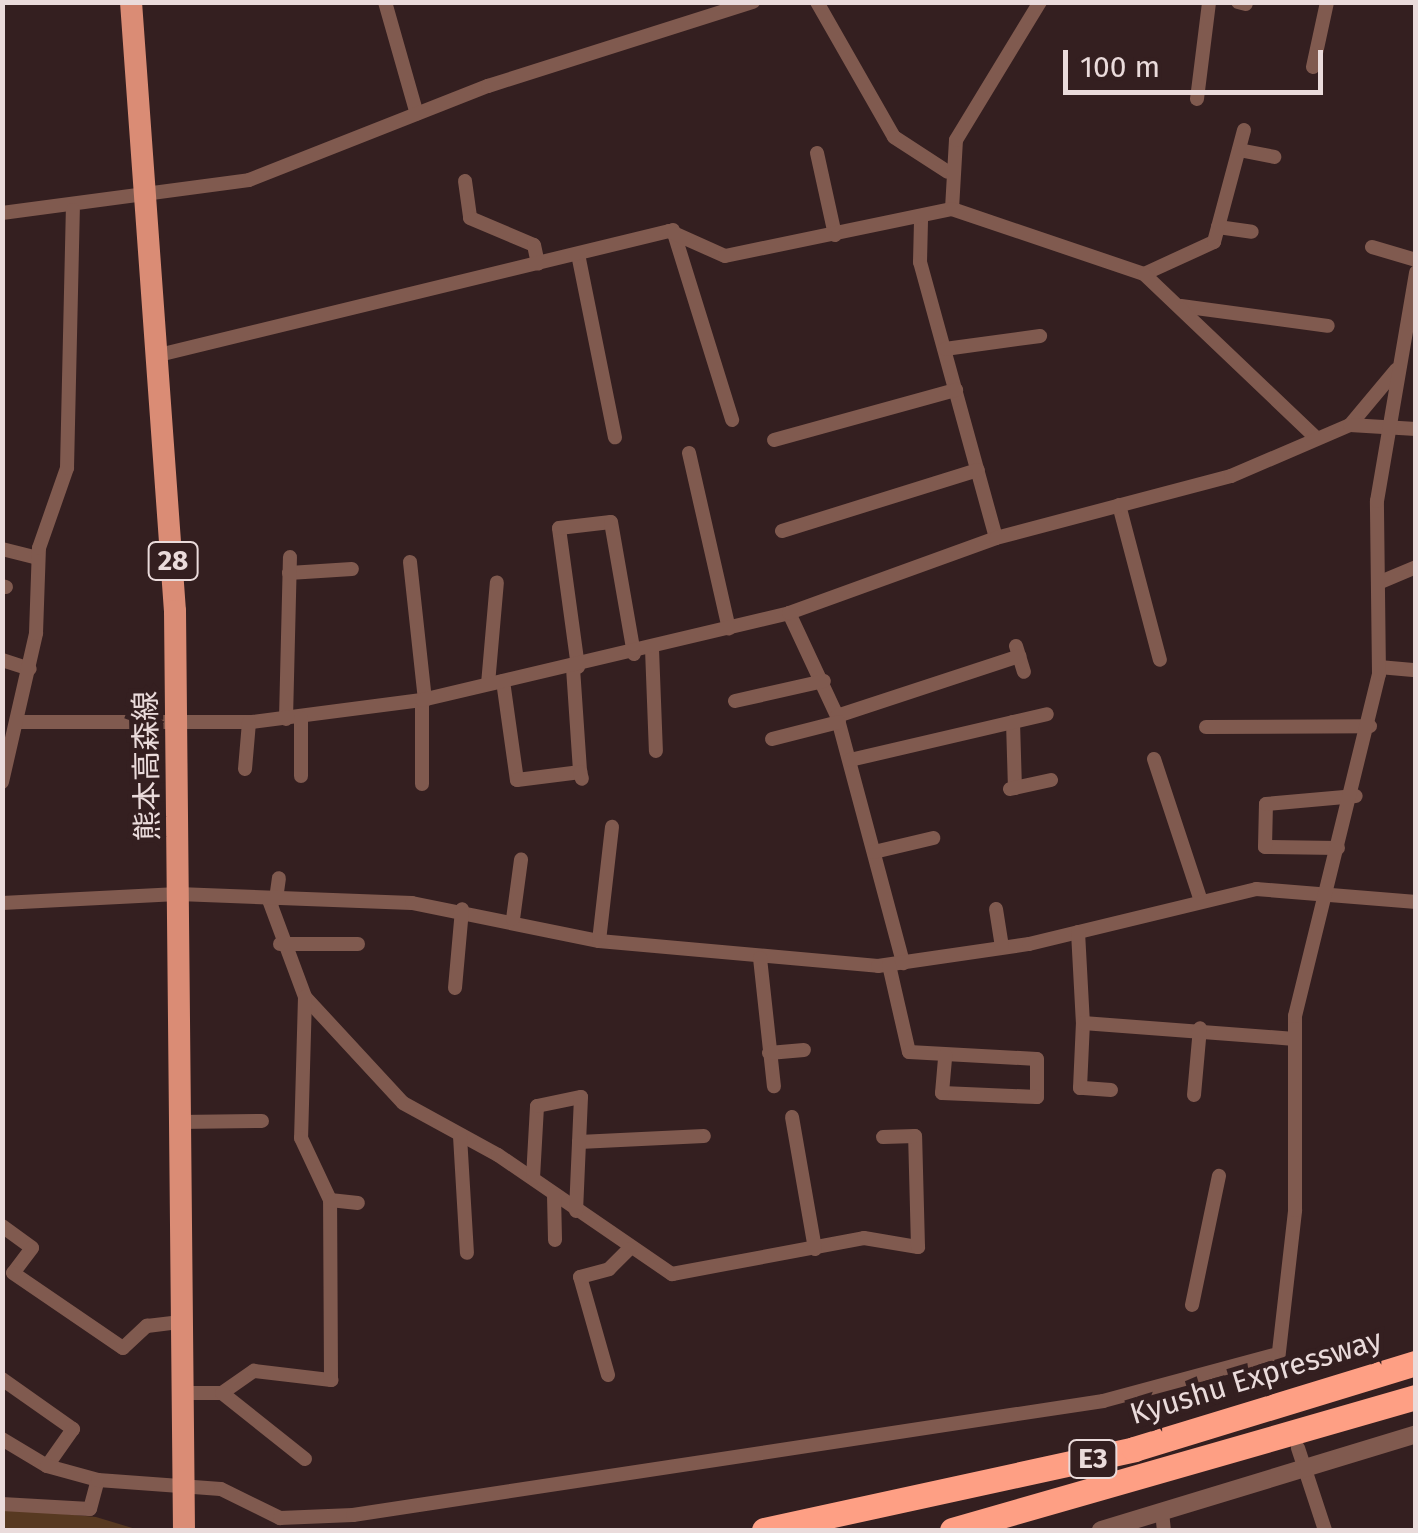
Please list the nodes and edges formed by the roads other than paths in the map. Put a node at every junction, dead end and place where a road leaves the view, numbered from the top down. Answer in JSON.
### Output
{"nodes":[{"id":1,"x":131,"y":2,"type":"edge"},
{"id":2,"x":385,"y":2,"type":"edge"},
{"id":3,"x":752,"y":2,"type":"edge"},
{"id":4,"x":817,"y":2,"type":"edge"},
{"id":5,"x":1040,"y":2,"type":"edge"},
{"id":6,"x":1210,"y":2,"type":"edge"},
{"id":7,"x":1327,"y":2,"type":"edge"},
{"id":8,"x":1313,"y":67,"type":"dead end"},
{"id":9,"x":1197,"y":99,"type":"dead end"},
{"id":10,"x":417,"y":114,"type":"junction"},
{"id":11,"x":1244,"y":130,"type":"dead end"},
{"id":12,"x":1239,"y":150,"type":"junction"},
{"id":13,"x":817,"y":152,"type":"dead end"},
{"id":14,"x":1274,"y":158,"type":"dead end"},
{"id":15,"x":948,"y":172,"type":"junction"},
{"id":16,"x":465,"y":181,"type":"dead end"},
{"id":17,"x":150,"y":198,"type":"junction"},
{"id":18,"x":952,"y":209,"type":"junction"},
{"id":19,"x":73,"y":210,"type":"junction"},
{"id":20,"x":2,"y":213,"type":"edge"},
{"id":21,"x":921,"y":220,"type":"junction"},
{"id":22,"x":1218,"y":227,"type":"junction"},
{"id":23,"x":673,"y":230,"type":"junction"},
{"id":24,"x":1252,"y":232,"type":"dead end"},
{"id":25,"x":835,"y":235,"type":"junction"},
{"id":26,"x":1372,"y":247,"type":"dead end"},
{"id":27,"x":578,"y":254,"type":"junction"},
{"id":28,"x":1416,"y":260,"type":"edge"},
{"id":29,"x":538,"y":264,"type":"junction"},
{"id":30,"x":1416,"y":272,"type":"edge"},
{"id":31,"x":1144,"y":274,"type":"junction"},
{"id":32,"x":1179,"y":306,"type":"junction"},
{"id":33,"x":1328,"y":326,"type":"dead end"},
{"id":34,"x":1040,"y":336,"type":"dead end"},
{"id":35,"x":945,"y":350,"type":"junction"},
{"id":36,"x":162,"y":354,"type":"junction"},
{"id":37,"x":1398,"y":365,"type":"junction"},
{"id":38,"x":956,"y":390,"type":"junction"},
{"id":39,"x":732,"y":420,"type":"dead end"},
{"id":40,"x":1350,"y":425,"type":"junction"},
{"id":41,"x":1390,"y":428,"type":"junction"},
{"id":42,"x":1416,"y":429,"type":"edge"},
{"id":43,"x":615,"y":437,"type":"dead end"},
{"id":44,"x":1316,"y":438,"type":"junction"},
{"id":45,"x":774,"y":440,"type":"dead end"},
{"id":46,"x":689,"y":453,"type":"dead end"},
{"id":47,"x":978,"y":470,"type":"junction"},
{"id":48,"x":1119,"y":505,"type":"junction"},
{"id":49,"x":782,"y":531,"type":"dead end"},
{"id":50,"x":996,"y":538,"type":"junction"},
{"id":51,"x":2,"y":548,"type":"edge"},
{"id":52,"x":38,"y":558,"type":"junction"},
{"id":53,"x":410,"y":562,"type":"dead end"},
{"id":54,"x":1416,"y":567,"type":"edge"},
{"id":55,"x":352,"y":569,"type":"dead end"},
{"id":56,"x":497,"y":582,"type":"dead end"},
{"id":57,"x":1378,"y":583,"type":"junction"},
{"id":58,"x":789,"y":613,"type":"junction"},
{"id":59,"x":729,"y":629,"type":"junction"},
{"id":60,"x":652,"y":649,"type":"junction"},
{"id":61,"x":634,"y":654,"type":"junction"},
{"id":62,"x":2,"y":660,"type":"edge"},
{"id":63,"x":1160,"y":660,"type":"dead end"},
{"id":64,"x":575,"y":667,"type":"junction"},
{"id":65,"x":1379,"y":667,"type":"junction"},
{"id":66,"x":30,"y":669,"type":"junction"},
{"id":67,"x":1416,"y":670,"type":"edge"},
{"id":68,"x":1024,"y":672,"type":"dead end"},
{"id":69,"x":824,"y":681,"type":"junction"},
{"id":70,"x":496,"y":682,"type":"junction"},
{"id":71,"x":423,"y":700,"type":"junction"},
{"id":72,"x":735,"y":701,"type":"dead end"},
{"id":73,"x":1046,"y":714,"type":"dead end"},
{"id":74,"x":293,"y":719,"type":"junction"},
{"id":75,"x":838,"y":719,"type":"junction"},
{"id":76,"x":177,"y":720,"type":"junction"},
{"id":77,"x":18,"y":722,"type":"junction"},
{"id":78,"x":248,"y":722,"type":"junction"},
{"id":79,"x":1012,"y":722,"type":"junction"},
{"id":80,"x":1370,"y":726,"type":"junction"},
{"id":81,"x":1206,"y":727,"type":"dead end"},
{"id":82,"x":772,"y":739,"type":"dead end"},
{"id":83,"x":656,"y":751,"type":"dead end"},
{"id":84,"x":1154,"y":759,"type":"dead end"},
{"id":85,"x":850,"y":760,"type":"junction"},
{"id":86,"x":245,"y":768,"type":"dead end"},
{"id":87,"x":301,"y":776,"type":"dead end"},
{"id":88,"x":1051,"y":780,"type":"dead end"},
{"id":89,"x":2,"y":782,"type":"edge"},
{"id":90,"x":422,"y":784,"type":"dead end"},
{"id":91,"x":1356,"y":796,"type":"junction"},
{"id":92,"x":612,"y":827,"type":"dead end"},
{"id":93,"x":934,"y":838,"type":"dead end"},
{"id":94,"x":1338,"y":848,"type":"junction"},
{"id":95,"x":874,"y":852,"type":"junction"},
{"id":96,"x":521,"y":860,"type":"dead end"},
{"id":97,"x":279,"y":878,"type":"dead end"},
{"id":98,"x":178,"y":894,"type":"junction"},
{"id":99,"x":1322,"y":895,"type":"junction"},
{"id":100,"x":1200,"y":898,"type":"junction"},
{"id":101,"x":273,"y":899,"type":"junction"},
{"id":102,"x":1416,"y":902,"type":"edge"},
{"id":103,"x":2,"y":903,"type":"edge"},
{"id":104,"x":462,"y":909,"type":"junction"},
{"id":105,"x":996,"y":909,"type":"dead end"},
{"id":106,"x":513,"y":919,"type":"junction"},
{"id":107,"x":1078,"y":932,"type":"junction"},
{"id":108,"x":598,"y":942,"type":"junction"},
{"id":109,"x":280,"y":944,"type":"junction"},
{"id":110,"x":358,"y":944,"type":"dead end"},
{"id":111,"x":1002,"y":947,"type":"junction"},
{"id":112,"x":760,"y":958,"type":"junction"},
{"id":113,"x":896,"y":964,"type":"junction"},
{"id":114,"x":455,"y":988,"type":"dead end"},
{"id":115,"x":304,"y":996,"type":"junction"},
{"id":116,"x":1083,"y":1023,"type":"junction"},
{"id":117,"x":1200,"y":1028,"type":"junction"},
{"id":118,"x":1294,"y":1039,"type":"junction"},
{"id":119,"x":804,"y":1050,"type":"dead end"},
{"id":120,"x":769,"y":1052,"type":"junction"},
{"id":121,"x":945,"y":1054,"type":"junction"},
{"id":122,"x":774,"y":1086,"type":"dead end"},
{"id":123,"x":1111,"y":1090,"type":"dead end"},
{"id":124,"x":1194,"y":1095,"type":"dead end"},
{"id":125,"x":792,"y":1117,"type":"dead end"},
{"id":126,"x":262,"y":1121,"type":"dead end"},
{"id":127,"x":180,"y":1122,"type":"junction"},
{"id":128,"x":460,"y":1136,"type":"junction"},
{"id":129,"x":704,"y":1136,"type":"dead end"},
{"id":130,"x":883,"y":1137,"type":"dead end"},
{"id":131,"x":580,"y":1142,"type":"junction"},
{"id":132,"x":1219,"y":1176,"type":"dead end"},
{"id":133,"x":533,"y":1178,"type":"junction"},
{"id":134,"x":554,"y":1195,"type":"junction"},
{"id":135,"x":330,"y":1200,"type":"junction"},
{"id":136,"x":358,"y":1203,"type":"dead end"},
{"id":137,"x":576,"y":1211,"type":"junction"},
{"id":138,"x":2,"y":1226,"type":"edge"},
{"id":139,"x":555,"y":1240,"type":"dead end"},
{"id":140,"x":815,"y":1248,"type":"junction"},
{"id":141,"x":629,"y":1249,"type":"junction"},
{"id":142,"x":466,"y":1253,"type":"dead end"},
{"id":143,"x":1192,"y":1305,"type":"dead end"},
{"id":144,"x":181,"y":1322,"type":"junction"},
{"id":145,"x":1273,"y":1355,"type":"junction"},
{"id":146,"x":1416,"y":1362,"type":"edge"},
{"id":147,"x":608,"y":1375,"type":"dead end"},
{"id":148,"x":1276,"y":1378,"type":"dead end"},
{"id":149,"x":2,"y":1379,"type":"edge"},
{"id":150,"x":182,"y":1393,"type":"junction"},
{"id":151,"x":222,"y":1393,"type":"junction"},
{"id":152,"x":1416,"y":1397,"type":"edge"},
{"id":153,"x":1416,"y":1434,"type":"edge"},
{"id":154,"x":2,"y":1439,"type":"edge"},
{"id":155,"x":1298,"y":1448,"type":"dead end"},
{"id":156,"x":306,"y":1459,"type":"dead end"},
{"id":157,"x":47,"y":1466,"type":"junction"},
{"id":158,"x":1308,"y":1474,"type":"junction"},
{"id":159,"x":98,"y":1480,"type":"junction"},
{"id":160,"x":182,"y":1485,"type":"junction"},
{"id":161,"x":2,"y":1504,"type":"edge"},
{"id":162,"x":1163,"y":1521,"type":"edge"},
{"id":163,"x":184,"y":1530,"type":"edge"},
{"id":164,"x":764,"y":1530,"type":"edge"},
{"id":165,"x":952,"y":1530,"type":"edge"},
{"id":166,"x":1101,"y":1530,"type":"edge"},
{"id":167,"x":1325,"y":1530,"type":"edge"}],
"edges":[{"from":1,"to":17,"type":"main road","name":"熊本高森線","number":"28"},
{"from":2,"to":10,"type":"street"},
{"from":3,"to":10,"type":"street"},
{"from":4,"to":15,"type":"street"},
{"from":5,"to":15,"type":"street"},
{"from":6,"to":9,"type":"street"},
{"from":7,"to":8,"type":"street"},
{"from":10,"to":17,"type":"street"},
{"from":11,"to":12,"type":"street"},
{"from":12,"to":14,"type":"street"},
{"from":12,"to":22,"type":"street"},
{"from":13,"to":25,"type":"street"},
{"from":15,"to":18,"type":"street"},
{"from":16,"to":29,"type":"street"},
{"from":17,"to":19,"type":"street"},
{"from":17,"to":36,"type":"main road","name":"熊本高森線","number":"28"},
{"from":18,"to":21,"type":"street"},
{"from":18,"to":31,"type":"street"},
{"from":19,"to":20,"type":"street"},
{"from":19,"to":52,"type":"street"},
{"from":21,"to":25,"type":"street"},
{"from":21,"to":35,"type":"street"},
{"from":22,"to":24,"type":"street"},
{"from":22,"to":31,"type":"street"},
{"from":23,"to":25,"type":"street"},
{"from":23,"to":27,"type":"street"},
{"from":23,"to":39,"type":"street"},
{"from":26,"to":28,"type":"street"},
{"from":27,"to":29,"type":"street"},
{"from":27,"to":43,"type":"street"},
{"from":29,"to":36,"type":"street"},
{"from":30,"to":37,"type":"street"},
{"from":31,"to":32,"type":"street"},
{"from":32,"to":33,"type":"street"},
{"from":32,"to":44,"type":"street"},
{"from":34,"to":35,"type":"street"},
{"from":35,"to":38,"type":"street"},
{"from":36,"to":76,"type":"main road","name":"熊本高森線","number":"28"},
{"from":37,"to":40,"type":"street"},
{"from":37,"to":41,"type":"street"},
{"from":38,"to":45,"type":"street"},
{"from":38,"to":47,"type":"street"},
{"from":40,"to":41,"type":"street"},
{"from":40,"to":44,"type":"street"},
{"from":41,"to":42,"type":"street"},
{"from":41,"to":57,"type":"street"},
{"from":44,"to":48,"type":"street"},
{"from":46,"to":59,"type":"street"},
{"from":47,"to":49,"type":"street"},
{"from":47,"to":50,"type":"street"},
{"from":48,"to":50,"type":"street"},
{"from":48,"to":63,"type":"street"},
{"from":50,"to":58,"type":"street"},
{"from":51,"to":52,"type":"street"},
{"from":52,"to":66,"type":"street"},
{"from":53,"to":71,"type":"street"},
{"from":54,"to":57,"type":"street"},
{"from":55,"to":74,"type":"street"},
{"from":56,"to":70,"type":"street"},
{"from":57,"to":65,"type":"street"},
{"from":58,"to":59,"type":"street"},
{"from":58,"to":69,"type":"street"},
{"from":59,"to":60,"type":"street"},
{"from":60,"to":61,"type":"street"},
{"from":60,"to":83,"type":"street"},
{"from":61,"to":64,"type":"street"},
{"from":61,"to":64,"type":"street"},
{"from":62,"to":66,"type":"street"},
{"from":64,"to":70,"type":"street"},
{"from":64,"to":70,"type":"street"},
{"from":65,"to":67,"type":"street"},
{"from":65,"to":80,"type":"street"},
{"from":66,"to":77,"type":"street"},
{"from":68,"to":75,"type":"street"},
{"from":69,"to":72,"type":"street"},
{"from":69,"to":75,"type":"street"},
{"from":70,"to":71,"type":"street"},
{"from":71,"to":74,"type":"street"},
{"from":71,"to":90,"type":"street"},
{"from":73,"to":79,"type":"street"},
{"from":74,"to":78,"type":"street"},
{"from":74,"to":87,"type":"street"},
{"from":75,"to":82,"type":"street"},
{"from":75,"to":85,"type":"street"},
{"from":76,"to":77,"type":"street"},
{"from":76,"to":78,"type":"street"},
{"from":76,"to":98,"type":"main road","name":"熊本高森線","number":"28"},
{"from":77,"to":89,"type":"street"},
{"from":78,"to":86,"type":"street"},
{"from":79,"to":85,"type":"street"},
{"from":79,"to":88,"type":"street"},
{"from":80,"to":81,"type":"street"},
{"from":80,"to":91,"type":"street"},
{"from":84,"to":100,"type":"street"},
{"from":85,"to":95,"type":"street"},
{"from":91,"to":94,"type":"street"},
{"from":91,"to":94,"type":"street"},
{"from":92,"to":108,"type":"street"},
{"from":93,"to":95,"type":"street"},
{"from":94,"to":99,"type":"street"},
{"from":95,"to":113,"type":"street"},
{"from":96,"to":106,"type":"street"},
{"from":97,"to":101,"type":"street"},
{"from":98,"to":101,"type":"street"},
{"from":98,"to":103,"type":"street"},
{"from":98,"to":127,"type":"main road","name":"熊本高森線","number":"28"},
{"from":99,"to":100,"type":"street"},
{"from":99,"to":102,"type":"street"},
{"from":99,"to":118,"type":"street"},
{"from":100,"to":107,"type":"street"},
{"from":101,"to":104,"type":"street"},
{"from":101,"to":109,"type":"street"},
{"from":104,"to":106,"type":"street"},
{"from":104,"to":114,"type":"street"},
{"from":105,"to":111,"type":"street"},
{"from":106,"to":108,"type":"street"},
{"from":107,"to":111,"type":"street"},
{"from":107,"to":116,"type":"street"},
{"from":108,"to":112,"type":"street"},
{"from":109,"to":110,"type":"street"},
{"from":109,"to":115,"type":"street"},
{"from":111,"to":113,"type":"street"},
{"from":112,"to":113,"type":"street"},
{"from":112,"to":120,"type":"street"},
{"from":113,"to":121,"type":"street"},
{"from":115,"to":128,"type":"street"},
{"from":115,"to":135,"type":"street"},
{"from":116,"to":117,"type":"street"},
{"from":116,"to":123,"type":"street"},
{"from":117,"to":118,"type":"street"},
{"from":117,"to":124,"type":"street"},
{"from":118,"to":145,"type":"street"},
{"from":119,"to":120,"type":"street"},
{"from":120,"to":122,"type":"street"},
{"from":121,"to":121,"type":"street"},
{"from":125,"to":140,"type":"street"},
{"from":126,"to":127,"type":"street"},
{"from":127,"to":144,"type":"main road","name":"熊本高森線","number":"28"},
{"from":128,"to":133,"type":"street"},
{"from":128,"to":142,"type":"street"},
{"from":129,"to":131,"type":"street"},
{"from":130,"to":140,"type":"street"},
{"from":131,"to":133,"type":"street"},
{"from":131,"to":137,"type":"street"},
{"from":132,"to":143,"type":"street"},
{"from":133,"to":134,"type":"street"},
{"from":134,"to":137,"type":"street"},
{"from":134,"to":139,"type":"street"},
{"from":135,"to":136,"type":"street"},
{"from":135,"to":151,"type":"street"},
{"from":137,"to":141,"type":"street"},
{"from":138,"to":144,"type":"street"},
{"from":140,"to":141,"type":"street"},
{"from":141,"to":147,"type":"street"},
{"from":144,"to":150,"type":"main road","name":"熊本高森線","number":"28"},
{"from":145,"to":148,"type":"street"},
{"from":145,"to":160,"type":"street"},
{"from":146,"to":164,"type":"highway","name":"Kyushu Expressway","number":"E3"},
{"from":149,"to":157,"type":"street"},
{"from":150,"to":151,"type":"street"},
{"from":150,"to":160,"type":"main road","name":"熊本高森線","number":"28"},
{"from":151,"to":156,"type":"street"},
{"from":152,"to":165,"type":"highway","name":"Kyushu Expressway","number":"E3"},
{"from":153,"to":158,"type":"street"},
{"from":154,"to":157,"type":"street"},
{"from":155,"to":158,"type":"street"},
{"from":157,"to":159,"type":"street"},
{"from":158,"to":162,"type":"street"},
{"from":158,"to":167,"type":"street"},
{"from":159,"to":160,"type":"street"},
{"from":159,"to":161,"type":"street"},
{"from":160,"to":163,"type":"main road","name":"熊本高森線","number":"28"},
{"from":162,"to":166,"type":"street"}]}
